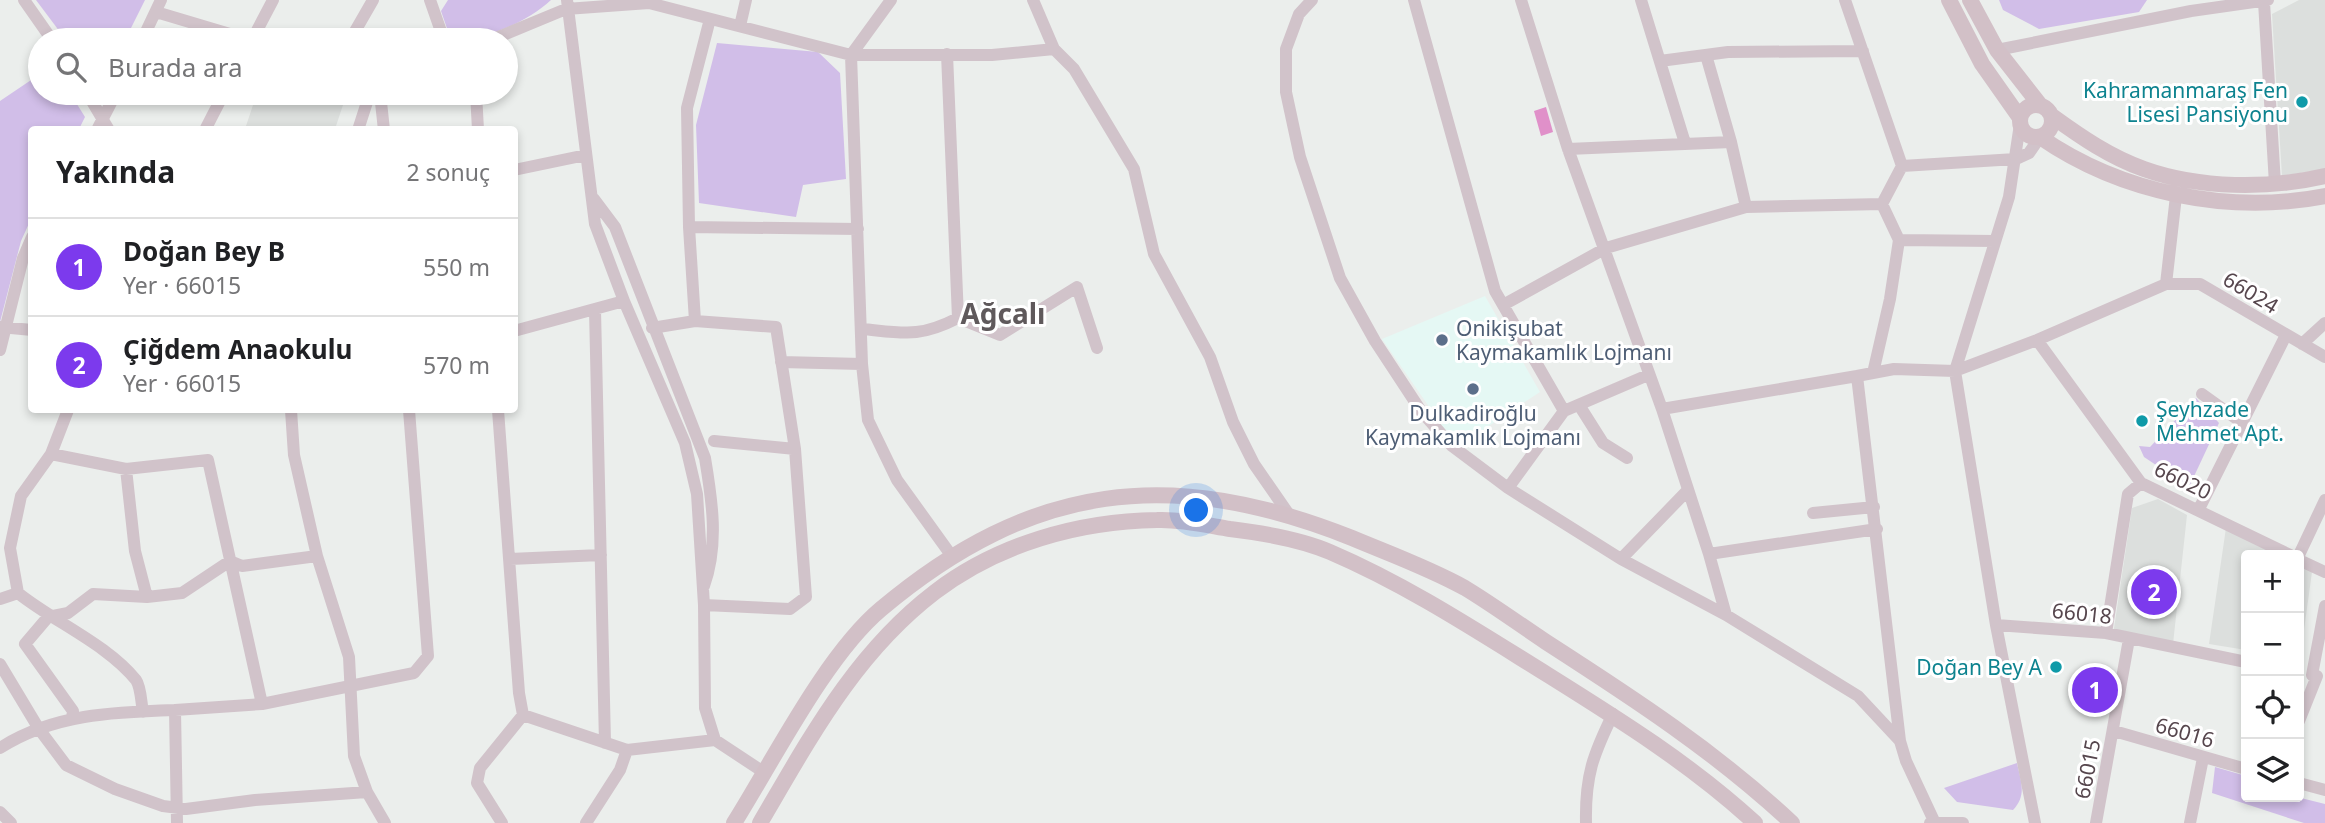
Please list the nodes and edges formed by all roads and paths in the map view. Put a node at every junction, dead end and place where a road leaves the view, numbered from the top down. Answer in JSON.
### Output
{"nodes":[{"id":1,"x":24,"y":0,"type":"edge"},
{"id":2,"x":273,"y":0,"type":"edge"},
{"id":3,"x":373,"y":0,"type":"edge"},
{"id":4,"x":430,"y":0,"type":"edge"},
{"id":5,"x":746,"y":0,"type":"edge"},
{"id":6,"x":891,"y":0,"type":"edge"},
{"id":7,"x":1033,"y":0,"type":"edge"},
{"id":8,"x":1312,"y":0,"type":"edge"},
{"id":9,"x":1414,"y":0,"type":"edge"},
{"id":10,"x":1521,"y":0,"type":"edge"},
{"id":11,"x":1641,"y":0,"type":"edge"},
{"id":12,"x":1845,"y":0,"type":"edge"},
{"id":13,"x":1950,"y":0,"type":"edge"},
{"id":14,"x":1970,"y":0,"type":"edge"},
{"id":15,"x":2266,"y":1,"type":"edge"},
{"id":16,"x":655,"y":2,"type":"edge"},
{"id":17,"x":567,"y":4,"type":"edge"},
{"id":18,"x":158,"y":6,"type":"edge"},
{"id":19,"x":2189,"y":6,"type":"edge"},
{"id":20,"x":710,"y":19,"type":"junction"},
{"id":21,"x":740,"y":26,"type":"junction"},
{"id":22,"x":44,"y":28,"type":"edge"},
{"id":23,"x":148,"y":28,"type":"edge"},
{"id":24,"x":218,"y":28,"type":"edge"},
{"id":25,"x":258,"y":28,"type":"edge"},
{"id":26,"x":357,"y":28,"type":"edge"},
{"id":27,"x":440,"y":28,"type":"edge"},
{"id":28,"x":516,"y":28,"type":"edge"},
{"id":29,"x":1054,"y":49,"type":"junction"},
{"id":30,"x":1997,"y":50,"type":"junction"},
{"id":31,"x":1863,"y":51,"type":"junction"},
{"id":32,"x":947,"y":54,"type":"junction"},
{"id":33,"x":851,"y":55,"type":"junction"},
{"id":34,"x":1706,"y":55,"type":"junction"},
{"id":35,"x":1660,"y":61,"type":"junction"},
{"id":36,"x":95,"y":105,"type":"edge"},
{"id":37,"x":112,"y":105,"type":"edge"},
{"id":38,"x":218,"y":105,"type":"edge"},
{"id":39,"x":366,"y":105,"type":"edge"},
{"id":40,"x":379,"y":105,"type":"edge"},
{"id":41,"x":477,"y":105,"type":"edge"},
{"id":42,"x":2046,"y":111,"type":"junction"},
{"id":43,"x":2020,"y":121,"type":"junction"},
{"id":44,"x":106,"y":123,"type":"edge"},
{"id":45,"x":207,"y":126,"type":"edge"},
{"id":46,"x":359,"y":126,"type":"edge"},
{"id":47,"x":383,"y":126,"type":"edge"},
{"id":48,"x":478,"y":126,"type":"edge"},
{"id":49,"x":2040,"y":137,"type":"junction"},
{"id":50,"x":1731,"y":142,"type":"junction"},
{"id":51,"x":1685,"y":143,"type":"junction"},
{"id":52,"x":1569,"y":149,"type":"junction"},
{"id":53,"x":586,"y":155,"type":"junction"},
{"id":54,"x":2016,"y":159,"type":"junction"},
{"id":55,"x":1902,"y":166,"type":"junction"},
{"id":56,"x":518,"y":169,"type":"edge"},
{"id":57,"x":2325,"y":176,"type":"edge"},
{"id":58,"x":2275,"y":184,"type":"junction"},
{"id":59,"x":2176,"y":196,"type":"junction"},
{"id":60,"x":2325,"y":196,"type":"edge"},
{"id":61,"x":593,"y":198,"type":"junction"},
{"id":62,"x":1882,"y":204,"type":"junction"},
{"id":63,"x":1746,"y":207,"type":"junction"},
{"id":64,"x":689,"y":227,"type":"junction"},
{"id":65,"x":858,"y":229,"type":"junction"},
{"id":66,"x":1899,"y":240,"type":"junction"},
{"id":67,"x":1995,"y":241,"type":"junction"},
{"id":68,"x":28,"y":246,"type":"edge"},
{"id":69,"x":1606,"y":248,"type":"junction"},
{"id":70,"x":2165,"y":284,"type":"junction"},
{"id":71,"x":624,"y":301,"type":"junction"},
{"id":72,"x":1503,"y":304,"type":"junction"},
{"id":73,"x":595,"y":310,"type":"junction"},
{"id":74,"x":958,"y":318,"type":"junction"},
{"id":75,"x":695,"y":321,"type":"junction"},
{"id":76,"x":2325,"y":323,"type":"edge"},
{"id":77,"x":3,"y":328,"type":"edge"},
{"id":78,"x":652,"y":328,"type":"junction"},
{"id":79,"x":28,"y":330,"type":"edge"},
{"id":80,"x":518,"y":330,"type":"edge"},
{"id":81,"x":862,"y":330,"type":"junction"},
{"id":82,"x":2286,"y":335,"type":"junction"},
{"id":83,"x":2037,"y":340,"type":"junction"},
{"id":84,"x":2302,"y":344,"type":"junction"},
{"id":85,"x":1097,"y":348,"type":"dead end"},
{"id":86,"x":0,"y":350,"type":"edge"},
{"id":87,"x":2325,"y":356,"type":"edge"},
{"id":88,"x":781,"y":362,"type":"junction"},
{"id":89,"x":862,"y":364,"type":"junction"},
{"id":90,"x":1955,"y":371,"type":"junction"},
{"id":91,"x":1873,"y":373,"type":"junction"},
{"id":92,"x":1648,"y":375,"type":"junction"},
{"id":93,"x":1857,"y":376,"type":"junction"},
{"id":94,"x":2202,"y":394,"type":"dead end"},
{"id":95,"x":1579,"y":405,"type":"junction"},
{"id":96,"x":1662,"y":409,"type":"junction"},
{"id":97,"x":1564,"y":411,"type":"junction"},
{"id":98,"x":67,"y":413,"type":"edge"},
{"id":99,"x":291,"y":413,"type":"edge"},
{"id":100,"x":409,"y":413,"type":"edge"},
{"id":101,"x":498,"y":413,"type":"edge"},
{"id":102,"x":2241,"y":422,"type":"junction"},
{"id":103,"x":715,"y":441,"type":"dead end"},
{"id":104,"x":795,"y":449,"type":"junction"},
{"id":105,"x":51,"y":454,"type":"junction"},
{"id":106,"x":1627,"y":458,"type":"dead end"},
{"id":107,"x":126,"y":470,"type":"junction"},
{"id":108,"x":2141,"y":483,"type":"junction"},
{"id":109,"x":1508,"y":488,"type":"junction"},
{"id":110,"x":1687,"y":491,"type":"junction"},
{"id":111,"x":2325,"y":500,"type":"edge"},
{"id":112,"x":1874,"y":507,"type":"junction"},
{"id":113,"x":2199,"y":509,"type":"junction"},
{"id":114,"x":1813,"y":513,"type":"dead end"},
{"id":115,"x":1290,"y":516,"type":"junction"},
{"id":116,"x":1877,"y":528,"type":"junction"},
{"id":117,"x":2280,"y":550,"type":"edge"},
{"id":118,"x":2303,"y":550,"type":"edge"},
{"id":119,"x":1709,"y":554,"type":"junction"},
{"id":120,"x":601,"y":555,"type":"junction"},
{"id":121,"x":951,"y":555,"type":"junction"},
{"id":122,"x":317,"y":556,"type":"junction"},
{"id":123,"x":510,"y":559,"type":"junction"},
{"id":124,"x":1621,"y":559,"type":"junction"},
{"id":125,"x":230,"y":561,"type":"junction"},
{"id":126,"x":2304,"y":561,"type":"edge"},
{"id":127,"x":2325,"y":572,"type":"edge"},
{"id":128,"x":703,"y":589,"type":"junction"},
{"id":129,"x":18,"y":593,"type":"junction"},
{"id":130,"x":147,"y":597,"type":"junction"},
{"id":131,"x":0,"y":599,"type":"edge"},
{"id":132,"x":704,"y":605,"type":"junction"},
{"id":133,"x":2325,"y":606,"type":"edge"},
{"id":134,"x":1726,"y":615,"type":"junction"},
{"id":135,"x":48,"y":617,"type":"junction"},
{"id":136,"x":1996,"y":625,"type":"junction"},
{"id":137,"x":2106,"y":633,"type":"junction"},
{"id":138,"x":2129,"y":639,"type":"junction"},
{"id":139,"x":2241,"y":661,"type":"edge"},
{"id":140,"x":0,"y":664,"type":"edge"},
{"id":141,"x":2313,"y":675,"type":"edge"},
{"id":142,"x":351,"y":686,"type":"junction"},
{"id":143,"x":262,"y":704,"type":"junction"},
{"id":144,"x":2304,"y":705,"type":"edge"},
{"id":145,"x":175,"y":710,"type":"junction"},
{"id":146,"x":143,"y":712,"type":"junction"},
{"id":147,"x":1613,"y":713,"type":"junction"},
{"id":148,"x":523,"y":715,"type":"junction"},
{"id":149,"x":72,"y":718,"type":"junction"},
{"id":150,"x":39,"y":729,"type":"junction"},
{"id":151,"x":2114,"y":731,"type":"junction"},
{"id":152,"x":715,"y":740,"type":"junction"},
{"id":153,"x":1900,"y":741,"type":"junction"},
{"id":154,"x":605,"y":743,"type":"junction"},
{"id":155,"x":0,"y":748,"type":"edge"},
{"id":156,"x":627,"y":750,"type":"junction"},
{"id":157,"x":2203,"y":758,"type":"junction"},
{"id":158,"x":2241,"y":768,"type":"edge"},
{"id":159,"x":765,"y":773,"type":"junction"},
{"id":160,"x":2304,"y":784,"type":"edge"},
{"id":161,"x":2325,"y":790,"type":"edge"},
{"id":162,"x":367,"y":792,"type":"junction"},
{"id":163,"x":176,"y":808,"type":"junction"},
{"id":164,"x":0,"y":812,"type":"edge"},
{"id":165,"x":11,"y":823,"type":"edge"},
{"id":166,"x":177,"y":823,"type":"edge"},
{"id":167,"x":385,"y":823,"type":"edge"},
{"id":168,"x":502,"y":823,"type":"edge"},
{"id":169,"x":586,"y":823,"type":"edge"},
{"id":170,"x":734,"y":823,"type":"edge"},
{"id":171,"x":760,"y":823,"type":"edge"},
{"id":172,"x":1586,"y":823,"type":"edge"},
{"id":173,"x":1755,"y":823,"type":"edge"},
{"id":174,"x":1792,"y":823,"type":"edge"},
{"id":175,"x":1932,"y":823,"type":"edge"},
{"id":176,"x":1963,"y":823,"type":"edge"},
{"id":177,"x":2035,"y":823,"type":"edge"},
{"id":178,"x":2096,"y":823,"type":"edge"},
{"id":179,"x":2190,"y":823,"type":"edge"}],
"edges":[{"from":1,"to":22,"type":"street"},
{"from":2,"to":25,"type":"street"},
{"from":3,"to":26,"type":"street"},
{"from":4,"to":27,"type":"street"},
{"from":5,"to":21,"type":"street"},
{"from":6,"to":33,"type":"street"},
{"from":7,"to":29,"type":"street"},
{"from":8,"to":109,"type":"street"},
{"from":9,"to":72,"type":"street"},
{"from":10,"to":52,"type":"street"},
{"from":11,"to":35,"type":"street"},
{"from":12,"to":31,"type":"street"},
{"from":13,"to":43,"type":"main road"},
{"from":14,"to":30,"type":"main road"},
{"from":15,"to":19,"type":"street"},
{"from":15,"to":58,"type":"street"},
{"from":16,"to":17,"type":"street"},
{"from":16,"to":20,"type":"street"},
{"from":17,"to":28,"type":"street"},
{"from":17,"to":53,"type":"street"},
{"from":18,"to":23,"type":"street"},
{"from":18,"to":24,"type":"street"},
{"from":19,"to":30,"type":"street"},
{"from":20,"to":21,"type":"street"},
{"from":20,"to":64,"type":"street"},
{"from":21,"to":33,"type":"street"},
{"from":29,"to":32,"type":"street"},
{"from":29,"to":115,"type":"street"},
{"from":30,"to":42,"type":"main road"},
{"from":31,"to":34,"type":"street"},
{"from":31,"to":55,"type":"street"},
{"from":32,"to":33,"type":"street"},
{"from":32,"to":74,"type":"street"},
{"from":33,"to":65,"type":"street"},
{"from":34,"to":35,"type":"street"},
{"from":34,"to":50,"type":"street"},
{"from":35,"to":51,"type":"street"},
{"from":36,"to":44,"type":"street"},
{"from":37,"to":44,"type":"street"},
{"from":38,"to":45,"type":"street"},
{"from":39,"to":46,"type":"street"},
{"from":40,"to":47,"type":"street"},
{"from":41,"to":48,"type":"street"},
{"from":42,"to":43,"type":"main road"},
{"from":42,"to":49,"type":"main road"},
{"from":42,"to":58,"type":"main road"},
{"from":43,"to":49,"type":"main road"},
{"from":43,"to":54,"type":"street"},
{"from":49,"to":54,"type":"street"},
{"from":49,"to":59,"type":"main road"},
{"from":50,"to":51,"type":"street"},
{"from":50,"to":63,"type":"street"},
{"from":51,"to":52,"type":"street"},
{"from":52,"to":69,"type":"street"},
{"from":53,"to":56,"type":"street"},
{"from":53,"to":61,"type":"street"},
{"from":54,"to":55,"type":"street"},
{"from":54,"to":67,"type":"street"},
{"from":55,"to":62,"type":"street"},
{"from":57,"to":58,"type":"main road"},
{"from":59,"to":60,"type":"main road"},
{"from":59,"to":70,"type":"street"},
{"from":61,"to":71,"type":"street"},
{"from":61,"to":78,"type":"street"},
{"from":62,"to":63,"type":"street"},
{"from":62,"to":66,"type":"street"},
{"from":63,"to":69,"type":"street"},
{"from":64,"to":65,"type":"street"},
{"from":64,"to":75,"type":"street"},
{"from":65,"to":81,"type":"street"},
{"from":66,"to":67,"type":"street"},
{"from":66,"to":91,"type":"street"},
{"from":67,"to":90,"type":"street"},
{"from":68,"to":77,"type":"street"},
{"from":69,"to":72,"type":"street"},
{"from":69,"to":92,"type":"street"},
{"from":70,"to":82,"type":"street","name":"66024"},
{"from":70,"to":83,"type":"street","name":"66024"},
{"from":71,"to":73,"type":"street"},
{"from":71,"to":128,"type":"street"},
{"from":72,"to":97,"type":"street"},
{"from":73,"to":80,"type":"street"},
{"from":73,"to":120,"type":"street"},
{"from":74,"to":81,"type":"street"},
{"from":74,"to":85,"type":"street"},
{"from":75,"to":78,"type":"street"},
{"from":75,"to":88,"type":"street"},
{"from":76,"to":84,"type":"street"},
{"from":77,"to":79,"type":"street"},
{"from":77,"to":86,"type":"street"},
{"from":78,"to":128,"type":"street"},
{"from":81,"to":89,"type":"street"},
{"from":82,"to":84,"type":"street","name":"66024"},
{"from":82,"to":102,"type":"street"},
{"from":83,"to":90,"type":"street","name":"66024"},
{"from":83,"to":108,"type":"street","name":"66020"},
{"from":84,"to":87,"type":"street","name":"66024"},
{"from":88,"to":89,"type":"street"},
{"from":88,"to":104,"type":"street"},
{"from":89,"to":121,"type":"street"},
{"from":90,"to":91,"type":"street"},
{"from":90,"to":136,"type":"street"},
{"from":91,"to":93,"type":"street"},
{"from":92,"to":95,"type":"street"},
{"from":92,"to":96,"type":"street"},
{"from":93,"to":96,"type":"street"},
{"from":93,"to":112,"type":"street"},
{"from":94,"to":102,"type":"street"},
{"from":95,"to":97,"type":"street"},
{"from":95,"to":106,"type":"street"},
{"from":96,"to":110,"type":"street"},
{"from":97,"to":109,"type":"street"},
{"from":98,"to":105,"type":"street"},
{"from":99,"to":122,"type":"street"},
{"from":100,"to":142,"type":"street"},
{"from":101,"to":123,"type":"street"},
{"from":102,"to":113,"type":"street"},
{"from":103,"to":104,"type":"street"},
{"from":104,"to":132,"type":"street"},
{"from":105,"to":107,"type":"street"},
{"from":105,"to":129,"type":"street"},
{"from":107,"to":125,"type":"street"},
{"from":107,"to":130,"type":"street"},
{"from":108,"to":113,"type":"street","name":"66020"},
{"from":108,"to":137,"type":"street"},
{"from":109,"to":124,"type":"street"},
{"from":110,"to":119,"type":"street"},
{"from":110,"to":124,"type":"street"},
{"from":111,"to":118,"type":"street"},
{"from":112,"to":114,"type":"street"},
{"from":112,"to":116,"type":"street"},
{"from":113,"to":117,"type":"street","name":"66020"},
{"from":115,"to":121,"type":"main road"},
{"from":115,"to":174,"type":"main road"},
{"from":116,"to":119,"type":"street"},
{"from":116,"to":153,"type":"street"},
{"from":119,"to":134,"type":"street"},
{"from":120,"to":123,"type":"street"},
{"from":120,"to":154,"type":"street"},
{"from":121,"to":159,"type":"main road"},
{"from":122,"to":125,"type":"street"},
{"from":122,"to":142,"type":"street"},
{"from":123,"to":148,"type":"street"},
{"from":124,"to":134,"type":"street"},
{"from":125,"to":130,"type":"street"},
{"from":125,"to":143,"type":"street"},
{"from":126,"to":127,"type":"street"},
{"from":128,"to":132,"type":"street"},
{"from":129,"to":131,"type":"street"},
{"from":129,"to":135,"type":"street"},
{"from":130,"to":135,"type":"street"},
{"from":132,"to":152,"type":"street"},
{"from":133,"to":141,"type":"street"},
{"from":134,"to":153,"type":"street"},
{"from":135,"to":146,"type":"street"},
{"from":135,"to":149,"type":"street"},
{"from":136,"to":137,"type":"street","name":"66018"},
{"from":136,"to":177,"type":"street"},
{"from":137,"to":138,"type":"street","name":"66018"},
{"from":138,"to":139,"type":"street","name":"66018"},
{"from":138,"to":151,"type":"street","name":"66015"},
{"from":140,"to":150,"type":"street"},
{"from":141,"to":144,"type":"street"},
{"from":142,"to":143,"type":"street"},
{"from":142,"to":162,"type":"street"},
{"from":143,"to":145,"type":"street"},
{"from":145,"to":146,"type":"street"},
{"from":145,"to":163,"type":"street"},
{"from":146,"to":149,"type":"street"},
{"from":147,"to":171,"type":"main road"},
{"from":147,"to":172,"type":"street"},
{"from":147,"to":173,"type":"main road"},
{"from":148,"to":154,"type":"street"},
{"from":148,"to":168,"type":"street"},
{"from":149,"to":150,"type":"street"},
{"from":150,"to":155,"type":"street"},
{"from":150,"to":163,"type":"street"},
{"from":151,"to":157,"type":"street","name":"66016"},
{"from":151,"to":178,"type":"street","name":"66015"},
{"from":152,"to":156,"type":"street"},
{"from":152,"to":159,"type":"street"},
{"from":153,"to":175,"type":"street"},
{"from":154,"to":156,"type":"street"},
{"from":156,"to":169,"type":"street"},
{"from":157,"to":158,"type":"street","name":"66016"},
{"from":157,"to":179,"type":"street"},
{"from":159,"to":170,"type":"main road"},
{"from":160,"to":161,"type":"street"},
{"from":162,"to":163,"type":"street"},
{"from":162,"to":167,"type":"street"},
{"from":163,"to":166,"type":"street"},
{"from":164,"to":165,"type":"street"},
{"from":175,"to":176,"type":"street"}]}
